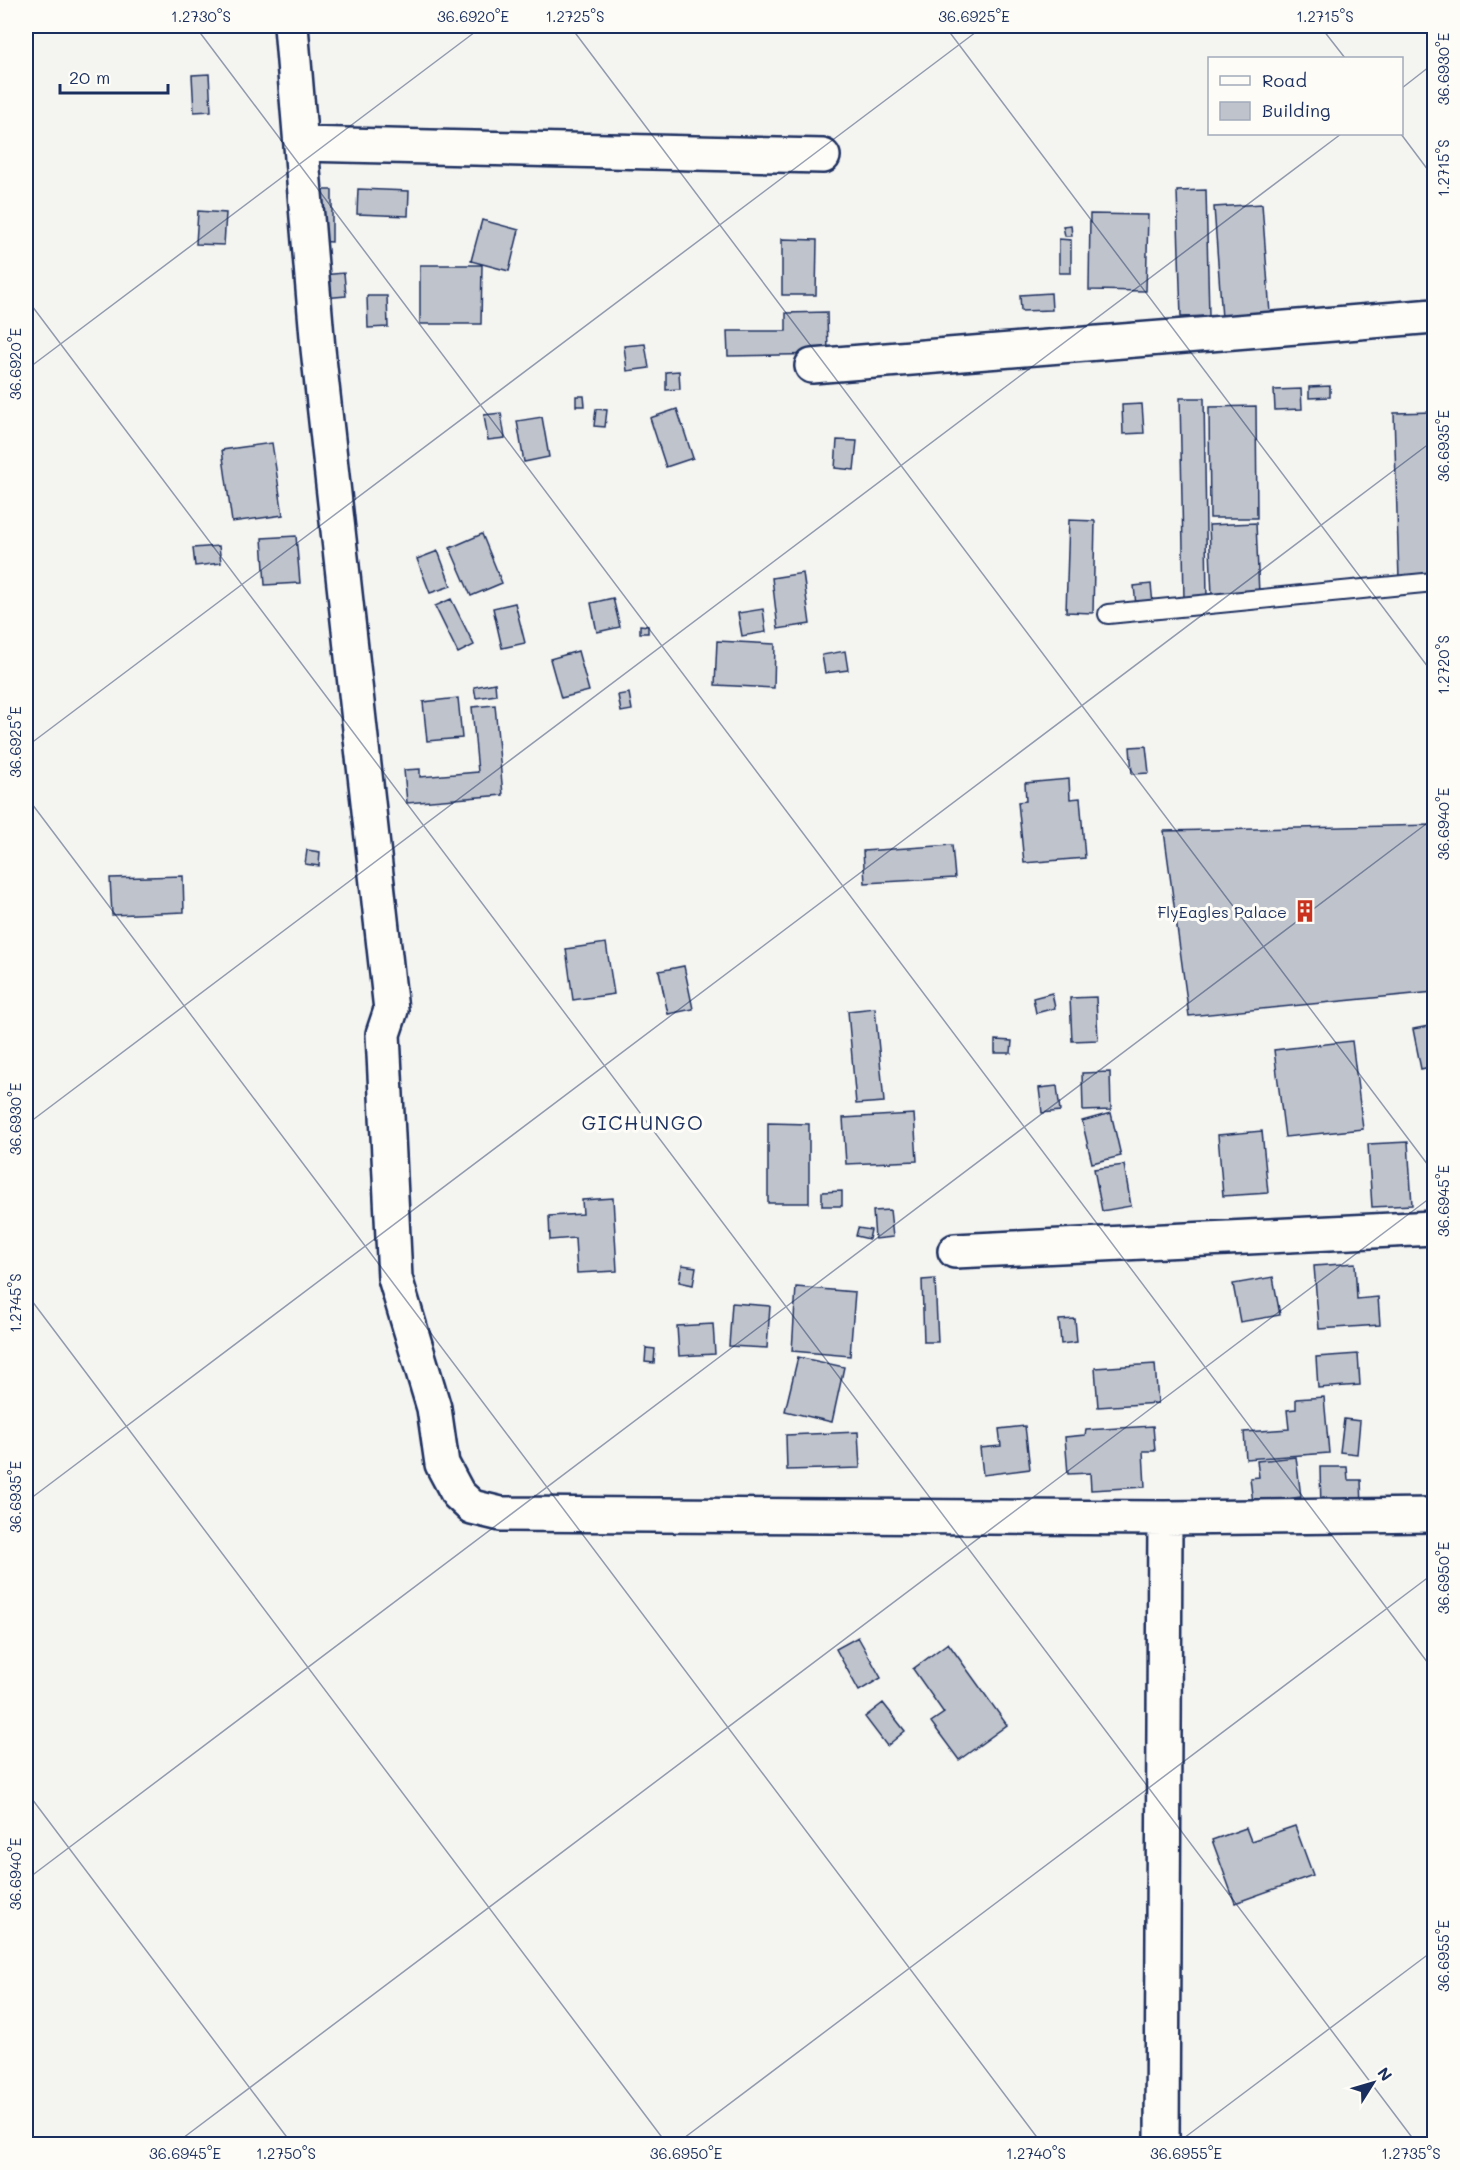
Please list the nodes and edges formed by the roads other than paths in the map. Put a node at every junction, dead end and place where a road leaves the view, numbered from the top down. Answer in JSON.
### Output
{"nodes":[{"id":1,"x":291,"y":26,"type":"edge"},
{"id":2,"x":301,"y":144,"type":"junction"},
{"id":3,"x":823,"y":156,"type":"dead end"},
{"id":4,"x":1434,"y":316,"type":"edge"},
{"id":5,"x":812,"y":366,"type":"dead end"},
{"id":6,"x":1434,"y":582,"type":"edge"},
{"id":7,"x":1108,"y":614,"type":"dead end"},
{"id":8,"x":1434,"y":1228,"type":"edge"},
{"id":9,"x":955,"y":1251,"type":"dead end"},
{"id":10,"x":1434,"y":1515,"type":"edge"},
{"id":11,"x":1165,"y":1518,"type":"junction"},
{"id":12,"x":1162,"y":2145,"type":"edge"}],
"edges":[{"from":1,"to":2,"type":"street"},
{"from":2,"to":3,"type":"street"},
{"from":2,"to":11,"type":"street"},
{"from":4,"to":5,"type":"street"},
{"from":6,"to":7,"type":"lane"},
{"from":8,"to":9,"type":"street"},
{"from":10,"to":11,"type":"street"},
{"from":11,"to":12,"type":"street"}]}
